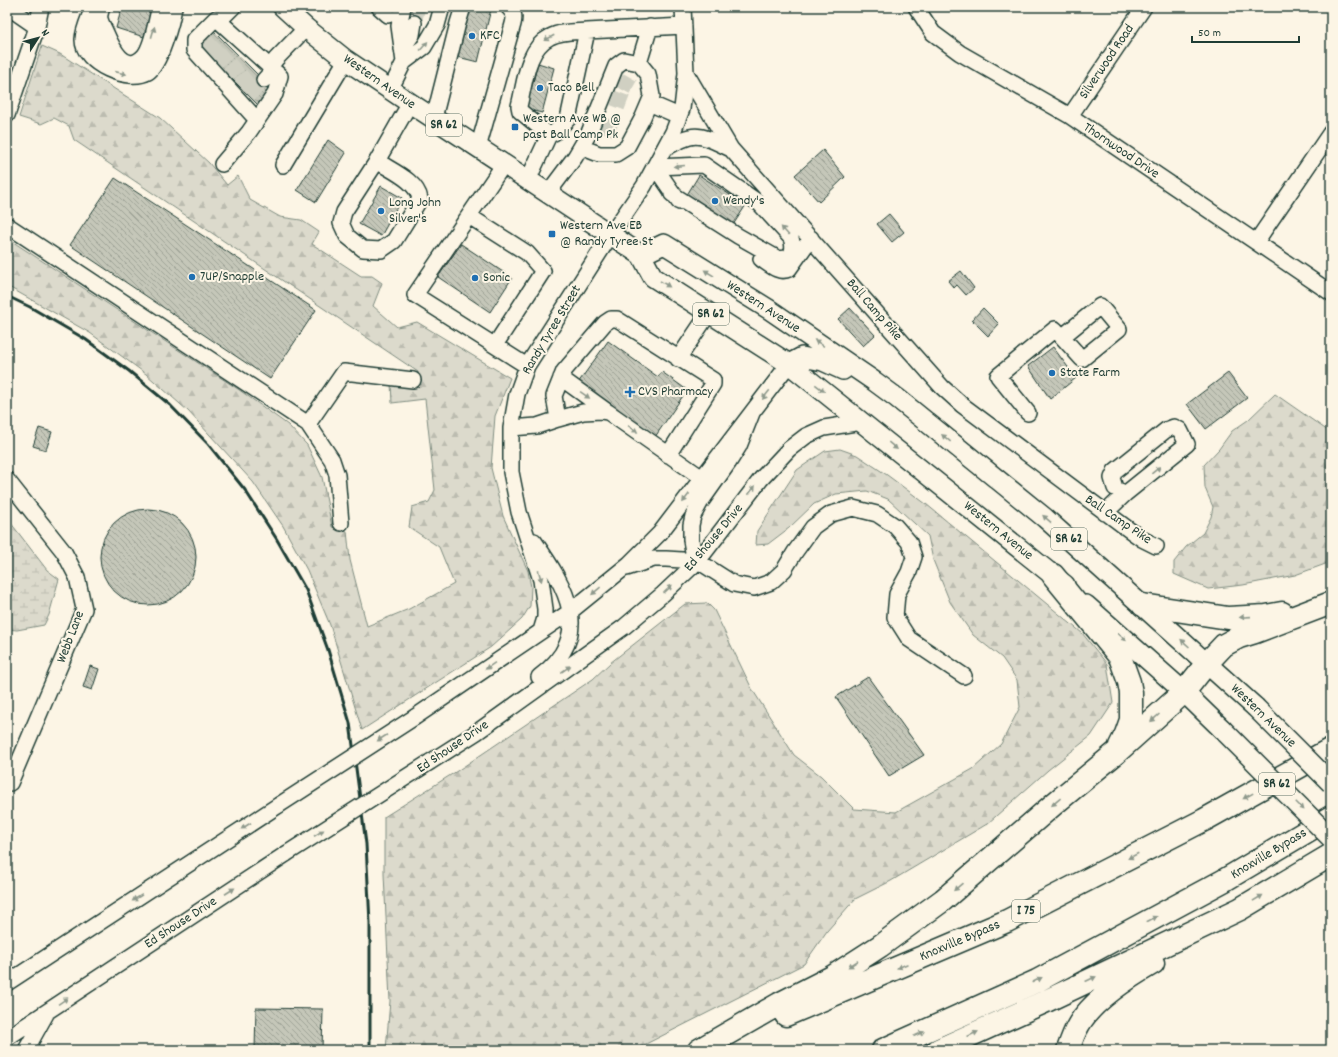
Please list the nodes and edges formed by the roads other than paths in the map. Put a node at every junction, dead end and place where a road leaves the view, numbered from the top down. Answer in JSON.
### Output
{"nodes":[{"id":1,"x":8,"y":7,"type":"edge"},
{"id":2,"x":41,"y":7,"type":"edge"},
{"id":3,"x":162,"y":7,"type":"edge"},
{"id":4,"x":174,"y":7,"type":"edge"},
{"id":5,"x":233,"y":7,"type":"edge"},
{"id":6,"x":283,"y":7,"type":"edge"},
{"id":7,"x":403,"y":7,"type":"edge"},
{"id":8,"x":442,"y":7,"type":"edge"},
{"id":9,"x":464,"y":7,"type":"edge"},
{"id":10,"x":508,"y":7,"type":"edge"},
{"id":11,"x":683,"y":7,"type":"edge"},
{"id":12,"x":916,"y":7,"type":"edge"},
{"id":13,"x":1144,"y":7,"type":"edge"},
{"id":14,"x":98,"y":10,"type":"edge"},
{"id":15,"x":414,"y":23,"type":"tunnel mouth"},
{"id":16,"x":684,"y":26,"type":"junction"},
{"id":17,"x":37,"y":27,"type":"junction"},
{"id":18,"x":306,"y":28,"type":"junction"},
{"id":19,"x":650,"y":28,"type":"junction"},
{"id":20,"x":587,"y":31,"type":"junction"},
{"id":21,"x":228,"y":36,"type":"junction"},
{"id":22,"x":403,"y":55,"type":"junction"},
{"id":23,"x":346,"y":60,"type":"junction"},
{"id":24,"x":639,"y":64,"type":"junction"},
{"id":25,"x":265,"y":70,"type":"junction"},
{"id":26,"x":686,"y":73,"type":"junction"},
{"id":27,"x":390,"y":90,"type":"junction"},
{"id":28,"x":644,"y":102,"type":"junction"},
{"id":29,"x":410,"y":104,"type":"junction"},
{"id":30,"x":7,"y":115,"type":"edge"},
{"id":31,"x":679,"y":116,"type":"junction"},
{"id":32,"x":1070,"y":116,"type":"junction"},
{"id":33,"x":434,"y":118,"type":"junction"},
{"id":34,"x":257,"y":120,"type":"junction"},
{"id":35,"x":1331,"y":132,"type":"edge"},
{"id":36,"x":549,"y":135,"type":"junction"},
{"id":37,"x":581,"y":147,"type":"junction"},
{"id":38,"x":478,"y":148,"type":"junction"},
{"id":39,"x":664,"y":148,"type":"junction"},
{"id":40,"x":731,"y":149,"type":"junction"},
{"id":41,"x":377,"y":161,"type":"junction"},
{"id":42,"x":222,"y":164,"type":"dead end"},
{"id":43,"x":504,"y":164,"type":"junction"},
{"id":44,"x":283,"y":165,"type":"dead end"},
{"id":45,"x":654,"y":167,"type":"junction"},
{"id":46,"x":528,"y":180,"type":"junction"},
{"id":47,"x":548,"y":193,"type":"junction"},
{"id":48,"x":672,"y":194,"type":"junction"},
{"id":49,"x":469,"y":216,"type":"junction"},
{"id":50,"x":7,"y":225,"type":"edge"},
{"id":51,"x":610,"y":236,"type":"junction"},
{"id":52,"x":811,"y":238,"type":"junction"},
{"id":53,"x":1256,"y":242,"type":"junction"},
{"id":54,"x":641,"y":255,"type":"junction"},
{"id":55,"x":1331,"y":294,"type":"edge"},
{"id":56,"x":709,"y":313,"type":"junction"},
{"id":57,"x":1062,"y":337,"type":"dead end"},
{"id":58,"x":495,"y":345,"type":"junction"},
{"id":59,"x":678,"y":359,"type":"junction"},
{"id":60,"x":789,"y":364,"type":"junction"},
{"id":61,"x":527,"y":366,"type":"junction"},
{"id":62,"x":561,"y":378,"type":"junction"},
{"id":63,"x":413,"y":380,"type":"dead end"},
{"id":64,"x":874,"y":381,"type":"junction"},
{"id":65,"x":608,"y":412,"type":"junction"},
{"id":66,"x":1028,"y":412,"type":"dead end"},
{"id":67,"x":752,"y":413,"type":"junction"},
{"id":68,"x":558,"y":418,"type":"junction"},
{"id":69,"x":862,"y":422,"type":"junction"},
{"id":70,"x":308,"y":424,"type":"junction"},
{"id":71,"x":511,"y":428,"type":"junction"},
{"id":72,"x":668,"y":454,"type":"junction"},
{"id":73,"x":702,"y":478,"type":"junction"},
{"id":74,"x":7,"y":480,"type":"edge"},
{"id":75,"x":1125,"y":494,"type":"junction"},
{"id":76,"x":1105,"y":513,"type":"junction"},
{"id":77,"x":341,"y":523,"type":"dead end"},
{"id":78,"x":524,"y":525,"type":"junction"},
{"id":79,"x":1156,"y":546,"type":"dead end"},
{"id":80,"x":698,"y":561,"type":"junction"},
{"id":81,"x":622,"y":569,"type":"junction"},
{"id":82,"x":1053,"y":575,"type":"junction"},
{"id":83,"x":1328,"y":604,"type":"edge"},
{"id":84,"x":1143,"y":605,"type":"junction"},
{"id":85,"x":571,"y":611,"type":"junction"},
{"id":86,"x":542,"y":631,"type":"junction"},
{"id":87,"x":1207,"y":663,"type":"junction"},
{"id":88,"x":964,"y":676,"type":"dead end"},
{"id":89,"x":1184,"y":692,"type":"junction"},
{"id":90,"x":477,"y":732,"type":"junction"},
{"id":91,"x":1331,"y":749,"type":"edge"},
{"id":92,"x":1117,"y":752,"type":"junction"},
{"id":93,"x":1331,"y":782,"type":"edge"},
{"id":94,"x":10,"y":783,"type":"dead end"},
{"id":95,"x":1331,"y":817,"type":"edge"},
{"id":96,"x":1331,"y":838,"type":"edge"},
{"id":97,"x":1331,"y":855,"type":"edge"},
{"id":98,"x":1240,"y":909,"type":"junction"},
{"id":99,"x":48,"y":956,"type":"junction"},
{"id":100,"x":7,"y":983,"type":"edge"},
{"id":101,"x":7,"y":993,"type":"edge"},
{"id":102,"x":48,"y":1011,"type":"junction"},
{"id":103,"x":7,"y":1038,"type":"edge"},
{"id":104,"x":26,"y":1050,"type":"edge"},
{"id":105,"x":699,"y":1050,"type":"edge"},
{"id":106,"x":710,"y":1050,"type":"edge"},
{"id":107,"x":884,"y":1050,"type":"edge"},
{"id":108,"x":938,"y":1050,"type":"edge"},
{"id":109,"x":1068,"y":1050,"type":"edge"}],
"edges":[{"from":1,"to":17,"type":"street"},
{"from":2,"to":17,"type":"street"},
{"from":14,"to":3,"type":"street","one_way":true},
{"from":14,"to":4,"type":"street","one_way":true},
{"from":5,"to":21,"type":"street"},
{"from":6,"to":18,"type":"main road","name":"Western Avenue","number":"SR 62"},
{"from":7,"to":22,"type":"street"},
{"from":22,"to":8,"type":"street","one_way":true},
{"from":9,"to":33,"type":"street"},
{"from":10,"to":38,"type":"street"},
{"from":11,"to":16,"type":"street","name":"Ball Camp Pike"},
{"from":12,"to":32,"type":"street","name":"Thornwood Drive"},
{"from":13,"to":32,"type":"street","name":"Silverwood Road"},
{"from":15,"to":22,"type":"street"},
{"from":16,"to":19,"type":"street"},
{"from":16,"to":26,"type":"street","name":"Ball Camp Pike"},
{"from":17,"to":30,"type":"street"},
{"from":18,"to":23,"type":"main road","name":"Western Avenue","number":"SR 62"},
{"from":18,"to":25,"type":"street"},
{"from":19,"to":20,"type":"street"},
{"from":19,"to":24,"type":"street"},
{"from":20,"to":36,"type":"street"},
{"from":20,"to":36,"type":"street","one_way":true},
{"from":21,"to":25,"type":"street"},
{"from":21,"to":34,"type":"street"},
{"from":22,"to":27,"type":"street"},
{"from":23,"to":27,"type":"main road","name":"Western Avenue","number":"SR 62"},
{"from":23,"to":44,"type":"street"},
{"from":24,"to":28,"type":"street"},
{"from":24,"to":37,"type":"street"},
{"from":25,"to":34,"type":"street"},
{"from":26,"to":31,"type":"street","name":"Randy Tyree Street"},
{"from":26,"to":40,"type":"street","name":"Ball Camp Pike"},
{"from":27,"to":29,"type":"main road","name":"Western Avenue","number":"SR 62"},
{"from":28,"to":31,"type":"street"},
{"from":28,"to":37,"type":"street"},
{"from":29,"to":33,"type":"main road","name":"Western Avenue","number":"SR 62"},
{"from":29,"to":41,"type":"street"},
{"from":31,"to":39,"type":"street","name":"Randy Tyree Street"},
{"from":32,"to":53,"type":"street","name":"Thornwood Drive"},
{"from":33,"to":38,"type":"main road","name":"Western Avenue","number":"SR 62"},
{"from":34,"to":42,"type":"street"},
{"from":35,"to":53,"type":"street"},
{"from":36,"to":46,"type":"street"},
{"from":37,"to":47,"type":"street"},
{"from":38,"to":43,"type":"main road","name":"Western Avenue","number":"SR 62"},
{"from":39,"to":40,"type":"street"},
{"from":39,"to":45,"type":"street","name":"Randy Tyree Street"},
{"from":40,"to":52,"type":"street","name":"Ball Camp Pike"},
{"from":41,"to":41,"type":"street"},
{"from":43,"to":46,"type":"main road","name":"Western Avenue","number":"SR 62"},
{"from":43,"to":49,"type":"street"},
{"from":45,"to":48,"type":"street"},
{"from":48,"to":45,"type":"street","one_way":true},
{"from":45,"to":51,"type":"street","name":"Randy Tyree Street"},
{"from":46,"to":47,"type":"main road","name":"Western Avenue","number":"SR 62"},
{"from":47,"to":51,"type":"main road","name":"Western Avenue","number":"SR 62"},
{"from":48,"to":52,"type":"street"},
{"from":49,"to":58,"type":"street"},
{"from":49,"to":58,"type":"street"},
{"from":50,"to":70,"type":"street"},
{"from":51,"to":54,"type":"main road","name":"Western Avenue","number":"SR 62"},
{"from":51,"to":61,"type":"street","name":"Randy Tyree Street"},
{"from":52,"to":76,"type":"street","name":"Ball Camp Pike"},
{"from":53,"to":55,"type":"street","name":"Thornwood Drive"},
{"from":54,"to":56,"type":"main road","name":"Western Avenue","number":"SR 62","one_way":true},
{"from":64,"to":54,"type":"main road","name":"Western Avenue","one_way":true},
{"from":56,"to":59,"type":"street"},
{"from":56,"to":60,"type":"main road","name":"Western Avenue","number":"SR 62"},
{"from":57,"to":66,"type":"street"},
{"from":58,"to":61,"type":"street"},
{"from":59,"to":62,"type":"street"},
{"from":59,"to":72,"type":"street"},
{"from":60,"to":64,"type":"main road"},
{"from":60,"to":67,"type":"street","one_way":true},
{"from":60,"to":69,"type":"main road","name":"Western Avenue","number":"SR 62","one_way":true},
{"from":61,"to":71,"type":"street","name":"Randy Tyree Street"},
{"from":62,"to":65,"type":"street","one_way":true},
{"from":62,"to":68,"type":"street"},
{"from":63,"to":70,"type":"street"},
{"from":84,"to":64,"type":"main road","name":"Western Avenue","number":"SR 62","one_way":true},
{"from":65,"to":68,"type":"street"},
{"from":65,"to":72,"type":"street","one_way":true},
{"from":67,"to":73,"type":"street"},
{"from":67,"to":80,"type":"street"},
{"from":68,"to":71,"type":"street"},
{"from":80,"to":69,"type":"street","name":"Ed Shouse Drive","one_way":true},
{"from":69,"to":82,"type":"main road","name":"Western Avenue","number":"SR 62","one_way":true},
{"from":70,"to":77,"type":"street"},
{"from":71,"to":78,"type":"street","name":"Randy Tyree Street"},
{"from":72,"to":73,"type":"street"},
{"from":73,"to":81,"type":"street","one_way":true},
{"from":74,"to":94,"type":"street","name":"Webb Lane"},
{"from":75,"to":75,"type":"street","one_way":true},
{"from":75,"to":76,"type":"street"},
{"from":76,"to":79,"type":"street","name":"Ball Camp Pike"},
{"from":78,"to":85,"type":"street","name":"Randy Tyree Street"},
{"from":78,"to":86,"type":"street","name":"Randy Tyree Street","one_way":true},
{"from":80,"to":81,"type":"street"},
{"from":80,"to":88,"type":"street"},
{"from":90,"to":80,"type":"street","name":"Ed Shouse Drive","one_way":true},
{"from":81,"to":85,"type":"street","one_way":true},
{"from":82,"to":89,"type":"main road","name":"Western Avenue","number":"SR 62","one_way":true},
{"from":82,"to":92,"type":"highway"},
{"from":83,"to":84,"type":"highway","one_way":true},
{"from":83,"to":87,"type":"highway"},
{"from":87,"to":84,"type":"main road","name":"Western Avenue","number":"SR 62","one_way":true},
{"from":85,"to":86,"type":"street"},
{"from":85,"to":90,"type":"street","name":"Randy Tyree Street"},
{"from":86,"to":99,"type":"street","one_way":true,"bridge":true},
{"from":87,"to":89,"type":"highway"},
{"from":87,"to":93,"type":"main road","name":"Western Avenue","number":"SR 62","bridge":true},
{"from":89,"to":92,"type":"highway","one_way":true},
{"from":89,"to":96,"type":"main road","name":"Western Avenue","number":"SR 62","one_way":true,"bridge":true},
{"from":102,"to":90,"type":"street","name":"Ed Shouse Drive","one_way":true,"bridge":true},
{"from":91,"to":106,"type":"highway","name":"Knoxville Bypass","number":"I 75","one_way":true},
{"from":92,"to":105,"type":"highway","one_way":true},
{"from":107,"to":95,"type":"highway","name":"Knoxville Bypass","one_way":true},
{"from":98,"to":97,"type":"highway","one_way":true},
{"from":108,"to":98,"type":"highway","one_way":true},
{"from":98,"to":109,"type":"highway"},
{"from":99,"to":100,"type":"street"},
{"from":99,"to":101,"type":"street"},
{"from":102,"to":103,"type":"street","name":"Ed Shouse Drive"},
{"from":102,"to":104,"type":"street"}]}
